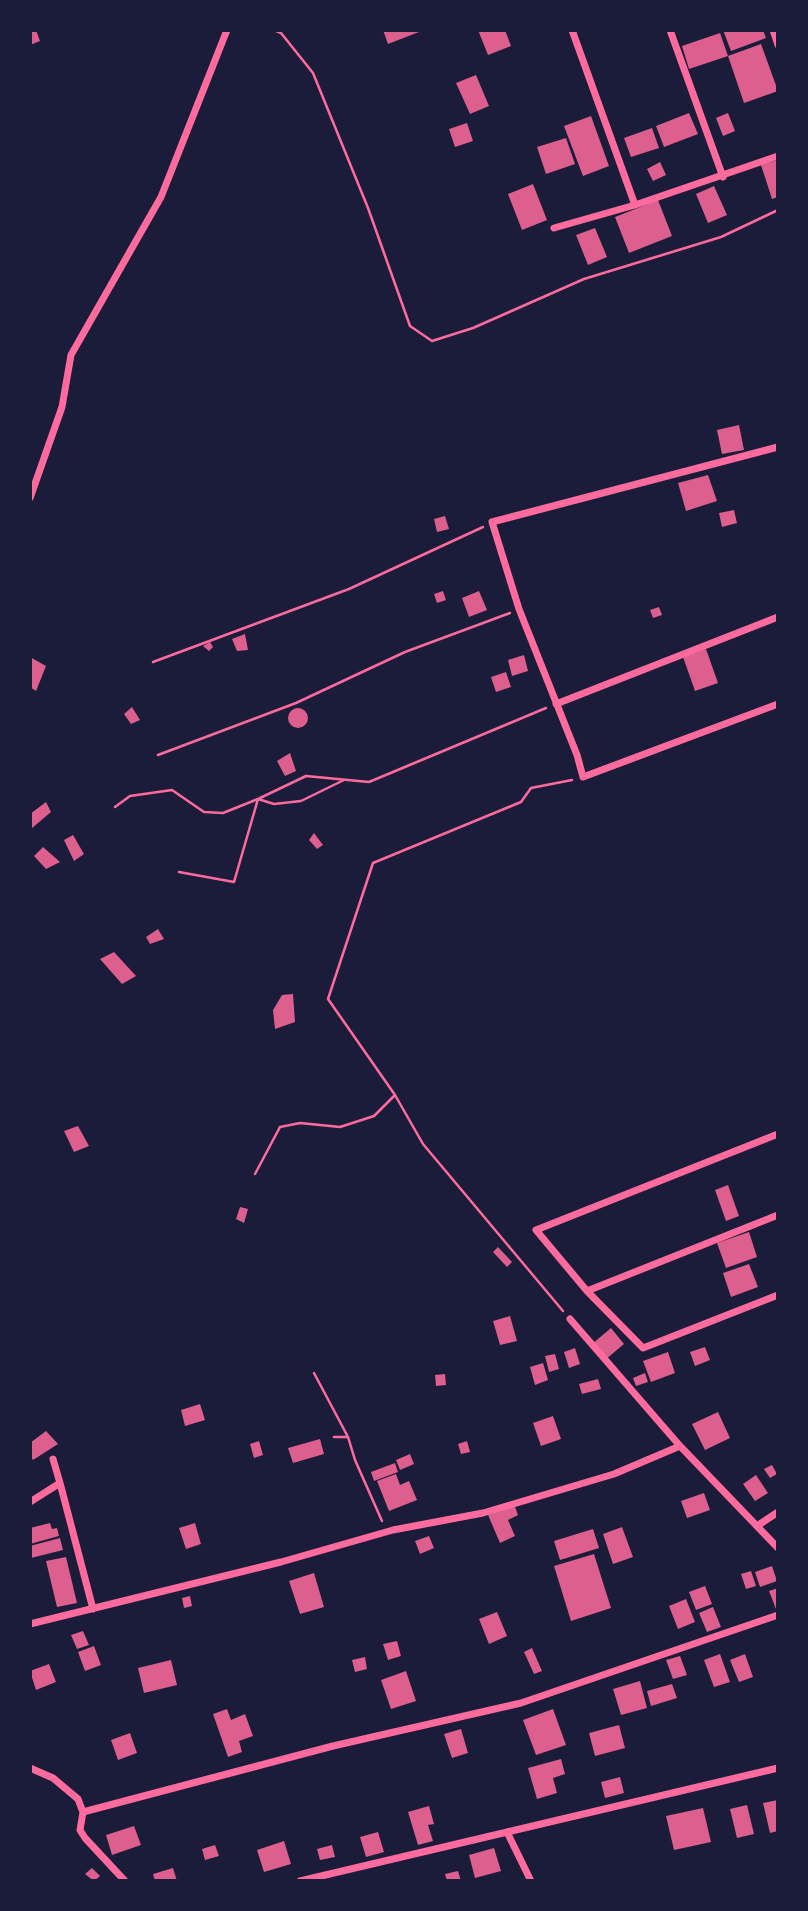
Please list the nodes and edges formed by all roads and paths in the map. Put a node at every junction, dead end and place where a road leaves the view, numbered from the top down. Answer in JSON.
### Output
{"nodes":[{"id":1,"x":227,"y":30,"type":"edge"},
{"id":2,"x":274,"y":30,"type":"edge"},
{"id":3,"x":572,"y":30,"type":"edge"},
{"id":4,"x":670,"y":30,"type":"edge"},
{"id":5,"x":773,"y":30,"type":"edge"},
{"id":6,"x":778,"y":45,"type":"edge"},
{"id":7,"x":778,"y":156,"type":"edge"},
{"id":8,"x":723,"y":177,"type":"junction"},
{"id":9,"x":635,"y":205,"type":"junction"},
{"id":10,"x":778,"y":210,"type":"edge"},
{"id":11,"x":554,"y":229,"type":"dead end"},
{"id":12,"x":778,"y":447,"type":"edge"},
{"id":13,"x":30,"y":498,"type":"edge"},
{"id":14,"x":492,"y":522,"type":"junction"},
{"id":15,"x":519,"y":609,"type":"junction"},
{"id":16,"x":778,"y":617,"type":"edge"},
{"id":17,"x":153,"y":662,"type":"dead end"},
{"id":18,"x":555,"y":704,"type":"junction"},
{"id":19,"x":778,"y":704,"type":"edge"},
{"id":20,"x":158,"y":755,"type":"dead end"},
{"id":21,"x":583,"y":777,"type":"junction"},
{"id":22,"x":344,"y":780,"type":"junction"},
{"id":23,"x":258,"y":799,"type":"junction"},
{"id":24,"x":115,"y":807,"type":"dead end"},
{"id":25,"x":179,"y":872,"type":"dead end"},
{"id":26,"x":396,"y":1095,"type":"junction"},
{"id":27,"x":778,"y":1134,"type":"edge"},
{"id":28,"x":255,"y":1174,"type":"dead end"},
{"id":29,"x":778,"y":1215,"type":"edge"},
{"id":30,"x":587,"y":1291,"type":"junction"},
{"id":31,"x":778,"y":1296,"type":"edge"},
{"id":32,"x":570,"y":1319,"type":"joint"},
{"id":33,"x":314,"y":1373,"type":"dead end"},
{"id":34,"x":334,"y":1437,"type":"dead end"},
{"id":35,"x":348,"y":1437,"type":"junction"},
{"id":36,"x":680,"y":1446,"type":"junction"},
{"id":37,"x":53,"y":1459,"type":"dead end"},
{"id":38,"x":60,"y":1483,"type":"junction"},
{"id":39,"x":30,"y":1502,"type":"edge"},
{"id":40,"x":778,"y":1513,"type":"edge"},
{"id":41,"x":757,"y":1526,"type":"junction"},
{"id":42,"x":393,"y":1530,"type":"junction"},
{"id":43,"x":778,"y":1548,"type":"edge"},
{"id":44,"x":93,"y":1608,"type":"junction"},
{"id":45,"x":778,"y":1615,"type":"edge"},
{"id":46,"x":30,"y":1624,"type":"edge"},
{"id":47,"x":30,"y":1768,"type":"edge"},
{"id":48,"x":778,"y":1768,"type":"edge"},
{"id":49,"x":83,"y":1812,"type":"junction"},
{"id":50,"x":507,"y":1832,"type":"junction"},
{"id":51,"x":125,"y":1881,"type":"edge"},
{"id":52,"x":300,"y":1881,"type":"edge"},
{"id":53,"x":531,"y":1881,"type":"edge"}],
"edges":[{"from":1,"to":13,"type":"street"},
{"from":2,"to":10,"type":"path"},
{"from":3,"to":9,"type":"street"},
{"from":4,"to":8,"type":"street"},
{"from":5,"to":6,"type":"street"},
{"from":7,"to":8,"type":"street"},
{"from":8,"to":9,"type":"street"},
{"from":9,"to":11,"type":"street"},
{"from":12,"to":14,"type":"street"},
{"from":14,"to":15,"type":"street"},
{"from":14,"to":17,"type":"path"},
{"from":15,"to":18,"type":"street"},
{"from":15,"to":20,"type":"path"},
{"from":16,"to":18,"type":"street"},
{"from":18,"to":21,"type":"street"},
{"from":18,"to":22,"type":"path"},
{"from":19,"to":21,"type":"street"},
{"from":21,"to":26,"type":"path"},
{"from":22,"to":23,"type":"path"},
{"from":22,"to":23,"type":"path"},
{"from":23,"to":24,"type":"path"},
{"from":23,"to":25,"type":"path"},
{"from":26,"to":28,"type":"path"},
{"from":26,"to":32,"type":"path"},
{"from":27,"to":30,"type":"street"},
{"from":29,"to":30,"type":"street"},
{"from":30,"to":31,"type":"street"},
{"from":32,"to":36,"type":"street"},
{"from":33,"to":35,"type":"path"},
{"from":34,"to":35,"type":"path"},
{"from":35,"to":42,"type":"path"},
{"from":36,"to":41,"type":"street"},
{"from":36,"to":42,"type":"street"},
{"from":37,"to":38,"type":"street"},
{"from":38,"to":39,"type":"street"},
{"from":38,"to":44,"type":"street"},
{"from":40,"to":41,"type":"street"},
{"from":41,"to":43,"type":"street"},
{"from":42,"to":44,"type":"street"},
{"from":44,"to":46,"type":"street"},
{"from":45,"to":49,"type":"street"},
{"from":47,"to":49,"type":"street"},
{"from":48,"to":50,"type":"street"},
{"from":49,"to":51,"type":"street"},
{"from":50,"to":52,"type":"street"},
{"from":50,"to":53,"type":"street"}]}
